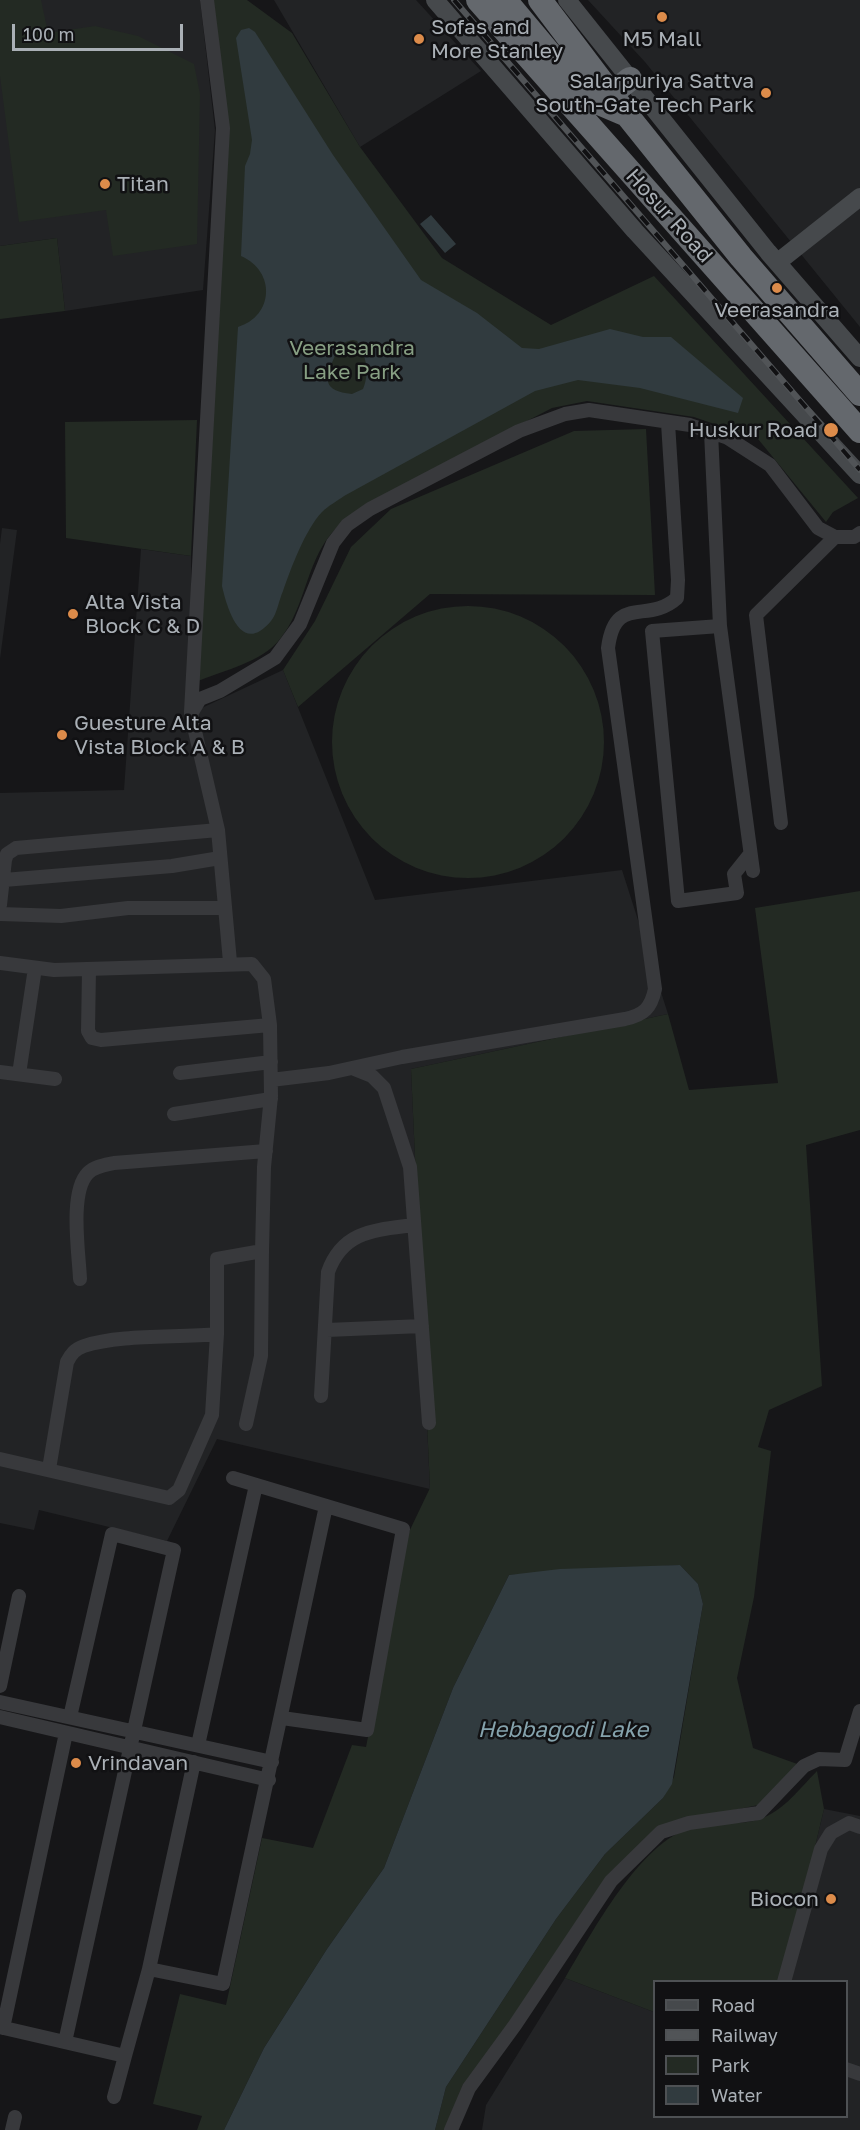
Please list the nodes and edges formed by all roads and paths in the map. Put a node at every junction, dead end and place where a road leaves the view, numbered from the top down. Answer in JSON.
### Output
{"nodes":[{"id":1,"x":207,"y":0,"type":"edge"},
{"id":2,"x":435,"y":0,"type":"edge"},
{"id":3,"x":478,"y":0,"type":"edge"},
{"id":4,"x":505,"y":0,"type":"edge"},
{"id":5,"x":540,"y":0,"type":"edge"},
{"id":6,"x":567,"y":0,"type":"edge"},
{"id":7,"x":621,"y":87,"type":"junction"},
{"id":8,"x":627,"y":115,"type":"junction"},
{"id":9,"x":860,"y":197,"type":"edge"},
{"id":10,"x":778,"y":262,"type":"junction"},
{"id":11,"x":758,"y":279,"type":"junction"},
{"id":12,"x":739,"y":294,"type":"junction"},
{"id":13,"x":860,"y":358,"type":"edge"},
{"id":14,"x":860,"y":394,"type":"edge"},
{"id":15,"x":668,"y":423,"type":"junction"},
{"id":16,"x":711,"y":432,"type":"junction"},
{"id":17,"x":860,"y":432,"type":"edge"},
{"id":18,"x":860,"y":475,"type":"edge"},
{"id":19,"x":860,"y":533,"type":"edge"},
{"id":20,"x":835,"y":537,"type":"junction"},
{"id":21,"x":720,"y":626,"type":"junction"},
{"id":22,"x":191,"y":714,"type":"junction"},
{"id":23,"x":781,"y":823,"type":"dead end"},
{"id":24,"x":218,"y":830,"type":"junction"},
{"id":25,"x":750,"y":854,"type":"junction"},
{"id":26,"x":220,"y":858,"type":"junction"},
{"id":27,"x":753,"y":871,"type":"dead end"},
{"id":28,"x":4,"y":880,"type":"junction"},
{"id":29,"x":0,"y":905,"type":"edge"},
{"id":30,"x":224,"y":908,"type":"junction"},
{"id":31,"x":0,"y":914,"type":"edge"},
{"id":32,"x":230,"y":962,"type":"junction"},
{"id":33,"x":0,"y":963,"type":"edge"},
{"id":34,"x":35,"y":968,"type":"junction"},
{"id":35,"x":89,"y":970,"type":"junction"},
{"id":36,"x":270,"y":1024,"type":"junction"},
{"id":37,"x":271,"y":1062,"type":"junction"},
{"id":38,"x":352,"y":1068,"type":"junction"},
{"id":39,"x":0,"y":1072,"type":"edge"},
{"id":40,"x":180,"y":1073,"type":"dead end"},
{"id":41,"x":19,"y":1074,"type":"junction"},
{"id":42,"x":55,"y":1079,"type":"dead end"},
{"id":43,"x":271,"y":1080,"type":"junction"},
{"id":44,"x":271,"y":1099,"type":"junction"},
{"id":45,"x":174,"y":1114,"type":"dead end"},
{"id":46,"x":266,"y":1151,"type":"junction"},
{"id":47,"x":414,"y":1225,"type":"junction"},
{"id":48,"x":262,"y":1251,"type":"junction"},
{"id":49,"x":80,"y":1279,"type":"dead end"},
{"id":50,"x":422,"y":1326,"type":"junction"},
{"id":51,"x":327,"y":1330,"type":"junction"},
{"id":52,"x":217,"y":1334,"type":"junction"},
{"id":53,"x":321,"y":1396,"type":"dead end"},
{"id":54,"x":429,"y":1423,"type":"dead end"},
{"id":55,"x":246,"y":1424,"type":"dead end"},
{"id":56,"x":0,"y":1460,"type":"edge"},
{"id":57,"x":49,"y":1469,"type":"junction"},
{"id":58,"x":233,"y":1478,"type":"dead end"},
{"id":59,"x":256,"y":1485,"type":"junction"},
{"id":60,"x":326,"y":1506,"type":"junction"},
{"id":61,"x":19,"y":1596,"type":"dead end"},
{"id":62,"x":0,"y":1686,"type":"edge"},
{"id":63,"x":0,"y":1702,"type":"edge"},
{"id":64,"x":860,"y":1711,"type":"edge"},
{"id":65,"x":0,"y":1717,"type":"edge"},
{"id":66,"x":70,"y":1717,"type":"junction"},
{"id":67,"x":282,"y":1718,"type":"junction"},
{"id":68,"x":66,"y":1732,"type":"junction"},
{"id":69,"x":135,"y":1732,"type":"junction"},
{"id":70,"x":198,"y":1745,"type":"junction"},
{"id":71,"x":132,"y":1748,"type":"junction"},
{"id":72,"x":194,"y":1762,"type":"junction"},
{"id":73,"x":272,"y":1762,"type":"junction"},
{"id":74,"x":269,"y":1780,"type":"junction"},
{"id":75,"x":860,"y":1827,"type":"edge"},
{"id":76,"x":149,"y":1969,"type":"junction"},
{"id":77,"x":784,"y":1980,"type":"edge"},
{"id":78,"x":1,"y":2028,"type":"edge"},
{"id":79,"x":65,"y":2042,"type":"junction"},
{"id":80,"x":125,"y":2056,"type":"junction"},
{"id":81,"x":114,"y":2097,"type":"dead end"},
{"id":82,"x":451,"y":2130,"type":"edge"}],
"edges":[{"from":1,"to":22,"type":"street"},
{"from":2,"to":18,"type":"street"},
{"from":3,"to":12,"type":"highway","name":"Hosur Road"},
{"from":4,"to":8,"type":"highway"},
{"from":5,"to":7,"type":"highway","name":"Hosur Road"},
{"from":6,"to":7,"type":"street"},
{"from":7,"to":8,"type":"highway","name":"Hosur Road"},
{"from":7,"to":10,"type":"street"},
{"from":8,"to":11,"type":"highway","name":"Hosur Road"},
{"from":9,"to":10,"type":"street"},
{"from":10,"to":13,"type":"street"},
{"from":11,"to":12,"type":"highway"},
{"from":11,"to":14,"type":"highway","name":"Hosur Road"},
{"from":12,"to":17,"type":"highway","name":"Hosur Road"},
{"from":15,"to":16,"type":"street"},
{"from":15,"to":22,"type":"street"},
{"from":15,"to":38,"type":"street"},
{"from":16,"to":20,"type":"street"},
{"from":16,"to":21,"type":"street"},
{"from":19,"to":20,"type":"street"},
{"from":20,"to":23,"type":"street"},
{"from":21,"to":25,"type":"street"},
{"from":21,"to":25,"type":"street"},
{"from":22,"to":24,"type":"street"},
{"from":24,"to":26,"type":"street"},
{"from":24,"to":28,"type":"street"},
{"from":25,"to":27,"type":"street"},
{"from":26,"to":28,"type":"street"},
{"from":26,"to":30,"type":"street"},
{"from":28,"to":29,"type":"street"},
{"from":30,"to":31,"type":"street"},
{"from":30,"to":32,"type":"street"},
{"from":32,"to":35,"type":"street"},
{"from":32,"to":36,"type":"street"},
{"from":33,"to":34,"type":"street"},
{"from":34,"to":35,"type":"street"},
{"from":34,"to":41,"type":"street"},
{"from":35,"to":36,"type":"street"},
{"from":36,"to":37,"type":"street"},
{"from":37,"to":40,"type":"street"},
{"from":37,"to":43,"type":"street"},
{"from":38,"to":43,"type":"street"},
{"from":38,"to":47,"type":"street"},
{"from":39,"to":41,"type":"street"},
{"from":41,"to":42,"type":"street"},
{"from":43,"to":44,"type":"street"},
{"from":44,"to":45,"type":"street"},
{"from":44,"to":46,"type":"street"},
{"from":46,"to":48,"type":"street"},
{"from":46,"to":49,"type":"street"},
{"from":47,"to":50,"type":"street"},
{"from":47,"to":51,"type":"street"},
{"from":48,"to":52,"type":"street"},
{"from":48,"to":55,"type":"street"},
{"from":50,"to":51,"type":"street"},
{"from":50,"to":54,"type":"street"},
{"from":51,"to":53,"type":"street"},
{"from":52,"to":57,"type":"street"},
{"from":52,"to":57,"type":"street"},
{"from":56,"to":57,"type":"street"},
{"from":58,"to":59,"type":"street"},
{"from":59,"to":60,"type":"street"},
{"from":59,"to":70,"type":"street"},
{"from":60,"to":67,"type":"street"},
{"from":60,"to":67,"type":"street"},
{"from":61,"to":62,"type":"street"},
{"from":63,"to":66,"type":"street"},
{"from":64,"to":82,"type":"street"},
{"from":65,"to":68,"type":"street"},
{"from":66,"to":69,"type":"street"},
{"from":66,"to":69,"type":"street"},
{"from":67,"to":73,"type":"street"},
{"from":68,"to":71,"type":"street"},
{"from":68,"to":78,"type":"street"},
{"from":69,"to":70,"type":"street"},
{"from":69,"to":71,"type":"street"},
{"from":70,"to":73,"type":"street"},
{"from":71,"to":72,"type":"street"},
{"from":71,"to":79,"type":"street"},
{"from":72,"to":74,"type":"street"},
{"from":72,"to":76,"type":"street"},
{"from":73,"to":74,"type":"street"},
{"from":74,"to":76,"type":"street"},
{"from":75,"to":77,"type":"street"},
{"from":76,"to":80,"type":"street"},
{"from":78,"to":79,"type":"street"},
{"from":79,"to":80,"type":"street"},
{"from":80,"to":81,"type":"street"}]}
